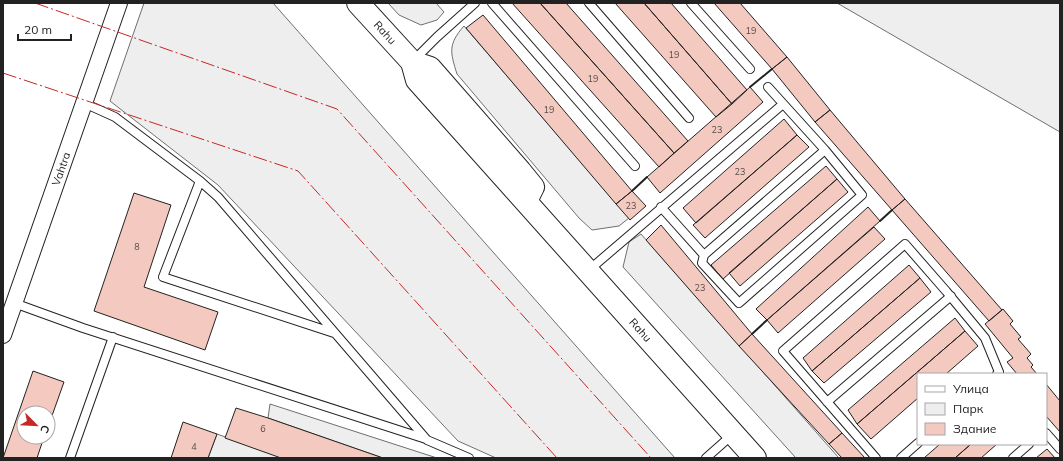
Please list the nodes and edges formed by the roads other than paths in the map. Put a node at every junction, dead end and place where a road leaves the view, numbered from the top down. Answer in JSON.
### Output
{"nodes":[{"id":1,"x":119,"y":3,"type":"edge"},
{"id":2,"x":358,"y":3,"type":"edge"},
{"id":3,"x":475,"y":3,"type":"edge"},
{"id":4,"x":492,"y":3,"type":"edge"},
{"id":5,"x":589,"y":3,"type":"edge"},
{"id":6,"x":691,"y":3,"type":"edge"},
{"id":7,"x":412,"y":62,"type":"junction"},
{"id":8,"x":750,"y":69,"type":"dead end"},
{"id":9,"x":768,"y":87,"type":"dead end"},
{"id":10,"x":84,"y":103,"type":"junction"},
{"id":11,"x":783,"y":104,"type":"junction"},
{"id":12,"x":690,"y":118,"type":"dead end"},
{"id":13,"x":824,"y":150,"type":"junction"},
{"id":14,"x":635,"y":166,"type":"dead end"},
{"id":15,"x":200,"y":181,"type":"junction"},
{"id":16,"x":661,"y":207,"type":"junction"},
{"id":17,"x":704,"y":255,"type":"junction"},
{"id":18,"x":588,"y":271,"type":"junction"},
{"id":19,"x":951,"y":296,"type":"junction"},
{"id":20,"x":14,"y":303,"type":"junction"},
{"id":21,"x":335,"y":333,"type":"junction"},
{"id":22,"x":3,"y":335,"type":"edge"},
{"id":23,"x":113,"y":337,"type":"junction"},
{"id":24,"x":998,"y":373,"type":"edge"},
{"id":25,"x":827,"y":402,"type":"junction"},
{"id":26,"x":1047,"y":433,"type":"edge"},
{"id":27,"x":733,"y":434,"type":"junction"},
{"id":28,"x":427,"y":440,"type":"junction"},
{"id":29,"x":917,"y":444,"type":"edge"},
{"id":30,"x":1028,"y":445,"type":"edge"},
{"id":31,"x":1060,"y":449,"type":"edge"},
{"id":32,"x":70,"y":458,"type":"edge"},
{"id":33,"x":469,"y":458,"type":"edge"},
{"id":34,"x":706,"y":458,"type":"edge"},
{"id":35,"x":755,"y":458,"type":"edge"},
{"id":36,"x":876,"y":458,"type":"edge"},
{"id":37,"x":901,"y":458,"type":"edge"},
{"id":38,"x":1013,"y":458,"type":"edge"}],
"edges":[{"from":1,"to":10,"type":"street","name":"Vahtra"},
{"from":2,"to":7,"type":"highway","name":"Rahu"},
{"from":3,"to":7,"type":"lane"},
{"from":4,"to":14,"type":"lane"},
{"from":5,"to":12,"type":"lane"},
{"from":6,"to":8,"type":"lane"},
{"from":7,"to":18,"type":"highway","name":"Rahu"},
{"from":9,"to":11,"type":"lane"},
{"from":10,"to":15,"type":"lane"},
{"from":10,"to":20,"type":"street","name":"Vahtra"},
{"from":11,"to":13,"type":"lane"},
{"from":11,"to":16,"type":"lane"},
{"from":13,"to":17,"type":"lane"},
{"from":13,"to":17,"type":"lane"},
{"from":15,"to":21,"type":"lane"},
{"from":15,"to":21,"type":"lane"},
{"from":16,"to":17,"type":"lane"},
{"from":16,"to":18,"type":"lane"},
{"from":18,"to":27,"type":"highway","name":"Rahu"},
{"from":19,"to":24,"type":"lane"},
{"from":19,"to":25,"type":"lane"},
{"from":19,"to":25,"type":"lane"},
{"from":20,"to":22,"type":"street","name":"Vahtra"},
{"from":20,"to":23,"type":"lane"},
{"from":21,"to":28,"type":"lane"},
{"from":23,"to":28,"type":"lane"},
{"from":23,"to":32,"type":"lane"},
{"from":25,"to":36,"type":"lane"},
{"from":26,"to":31,"type":"lane"},
{"from":27,"to":34,"type":"lane"},
{"from":27,"to":35,"type":"highway","name":"Rahu"},
{"from":28,"to":33,"type":"lane"},
{"from":29,"to":37,"type":"lane"},
{"from":30,"to":38,"type":"lane"}]}
